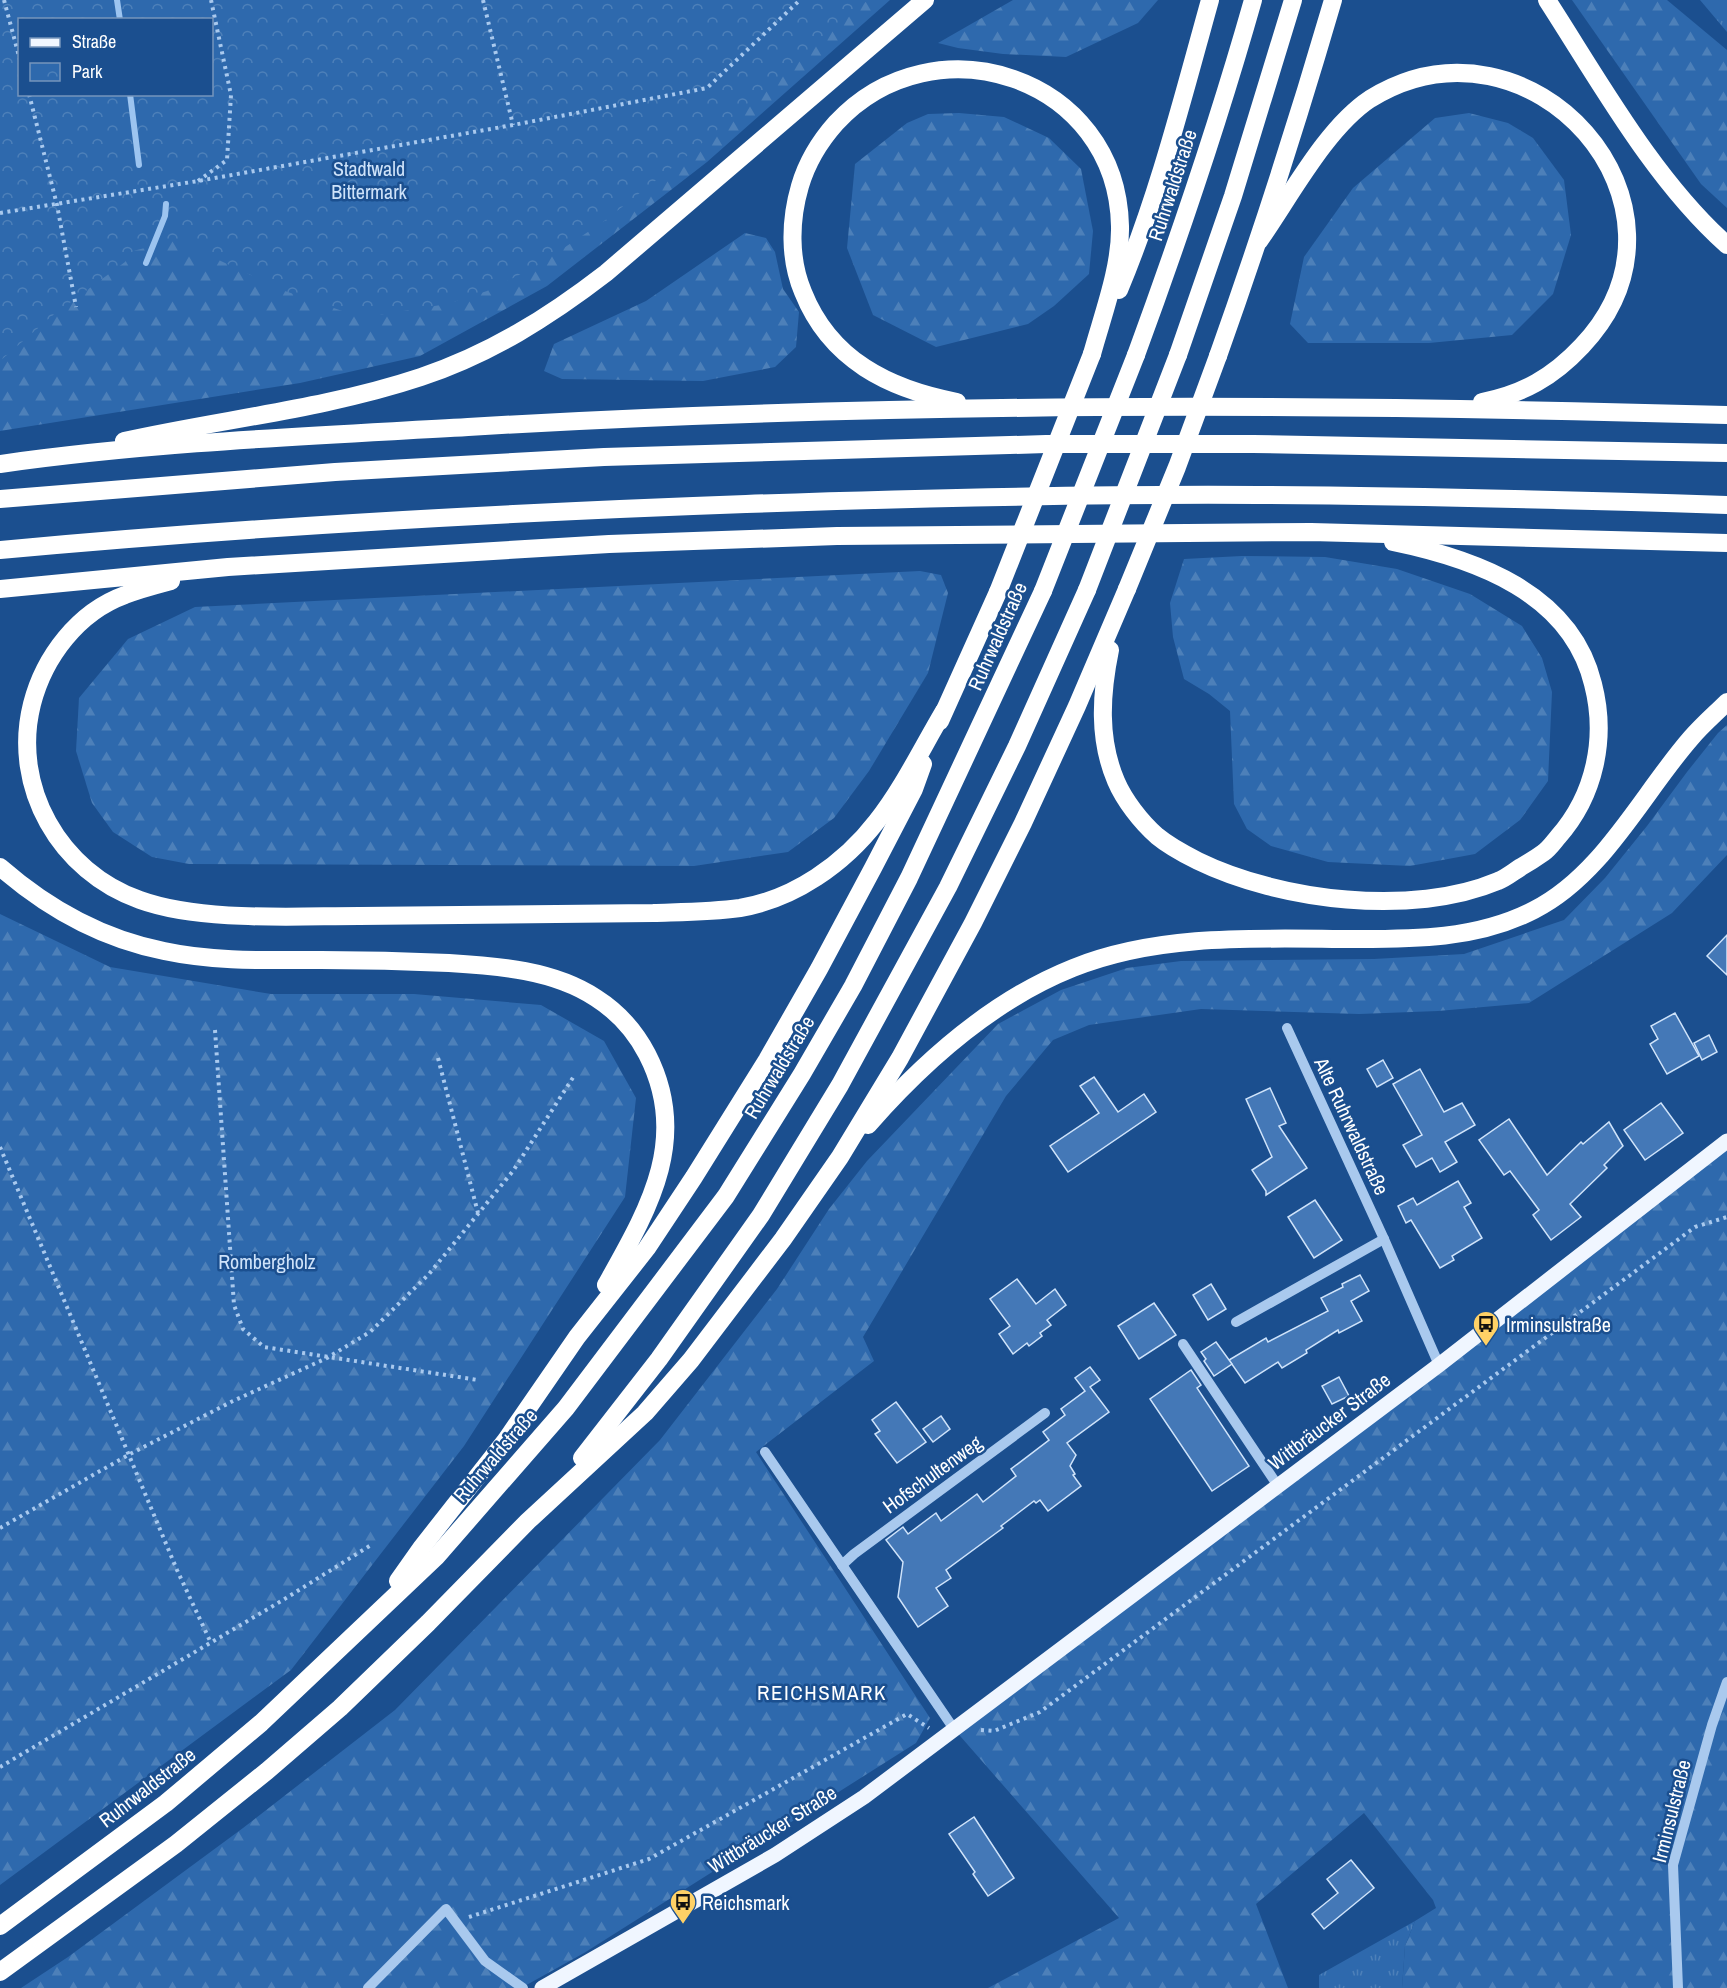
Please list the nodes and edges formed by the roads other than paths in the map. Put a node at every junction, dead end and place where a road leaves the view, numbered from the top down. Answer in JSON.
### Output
{"nodes":[{"id":1,"x":925,"y":0,"type":"edge"},
{"id":2,"x":1210,"y":0,"type":"edge"},
{"id":3,"x":1253,"y":0,"type":"edge"},
{"id":4,"x":1293,"y":0,"type":"edge"},
{"id":5,"x":1333,"y":0,"type":"edge"},
{"id":6,"x":1547,"y":0,"type":"edge"},
{"id":7,"x":1259,"y":241,"type":"junction"},
{"id":8,"x":1727,"y":245,"type":"edge"},
{"id":9,"x":1092,"y":354,"type":"junction"},
{"id":10,"x":1010,"y":408,"type":"junction"},
{"id":11,"x":1421,"y":408,"type":"junction"},
{"id":12,"x":1727,"y":415,"type":"edge"},
{"id":13,"x":1727,"y":453,"type":"edge"},
{"id":14,"x":65,"y":455,"type":"junction"},
{"id":15,"x":0,"y":464,"type":"edge"},
{"id":16,"x":0,"y":499,"type":"edge"},
{"id":17,"x":1727,"y":505,"type":"edge"},
{"id":18,"x":1311,"y":532,"type":"junction"},
{"id":19,"x":1727,"y":543,"type":"edge"},
{"id":20,"x":0,"y":550,"type":"edge"},
{"id":21,"x":228,"y":567,"type":"junction"},
{"id":22,"x":0,"y":589,"type":"edge"},
{"id":23,"x":1127,"y":589,"type":"junction"},
{"id":24,"x":1727,"y":702,"type":"edge"},
{"id":25,"x":944,"y":711,"type":"junction"},
{"id":26,"x":0,"y":867,"type":"edge"},
{"id":27,"x":1287,"y":1029,"type":"dead end"},
{"id":28,"x":1727,"y":1141,"type":"edge"},
{"id":29,"x":840,"y":1157,"type":"junction"},
{"id":30,"x":1384,"y":1239,"type":"junction"},
{"id":31,"x":1236,"y":1322,"type":"dead end"},
{"id":32,"x":577,"y":1337,"type":"junction"},
{"id":33,"x":1183,"y":1344,"type":"dead end"},
{"id":34,"x":1438,"y":1365,"type":"junction"},
{"id":35,"x":1045,"y":1413,"type":"dead end"},
{"id":36,"x":765,"y":1452,"type":"dead end"},
{"id":37,"x":1278,"y":1486,"type":"junction"},
{"id":38,"x":528,"y":1521,"type":"junction"},
{"id":39,"x":842,"y":1565,"type":"junction"},
{"id":40,"x":373,"y":1615,"type":"junction"},
{"id":41,"x":1727,"y":1682,"type":"edge"},
{"id":42,"x":954,"y":1729,"type":"junction"},
{"id":43,"x":0,"y":1926,"type":"edge"},
{"id":44,"x":0,"y":1971,"type":"edge"},
{"id":45,"x":368,"y":1988,"type":"edge"},
{"id":46,"x":523,"y":1988,"type":"edge"},
{"id":47,"x":542,"y":1988,"type":"edge"},
{"id":48,"x":1677,"y":1988,"type":"edge"}],
"edges":[{"from":1,"to":14,"type":"highway"},
{"from":2,"to":9,"type":"highway"},
{"from":3,"to":40,"type":"highway","name":"Ruhrwaldstraße","bridge":true},
{"from":4,"to":38,"type":"highway","bridge":true},
{"from":5,"to":7,"type":"highway"},
{"from":6,"to":8,"type":"highway"},
{"from":7,"to":11,"type":"highway"},
{"from":7,"to":23,"type":"highway","bridge":true},
{"from":9,"to":10,"type":"highway"},
{"from":9,"to":25,"type":"highway","bridge":true},
{"from":10,"to":11,"type":"highway"},
{"from":10,"to":14,"type":"highway"},
{"from":11,"to":12,"type":"highway"},
{"from":13,"to":16,"type":"highway"},
{"from":14,"to":15,"type":"highway"},
{"from":17,"to":20,"type":"highway"},
{"from":18,"to":19,"type":"highway"},
{"from":18,"to":21,"type":"highway"},
{"from":18,"to":23,"type":"highway"},
{"from":21,"to":22,"type":"highway"},
{"from":21,"to":25,"type":"highway"},
{"from":23,"to":29,"type":"highway"},
{"from":24,"to":29,"type":"highway"},
{"from":25,"to":32,"type":"highway"},
{"from":26,"to":32,"type":"highway"},
{"from":27,"to":30,"type":"street","name":"Alte Ruhrwaldstraße"},
{"from":28,"to":34,"type":"main road","name":"Wittbräucker Straße"},
{"from":29,"to":38,"type":"highway"},
{"from":30,"to":31,"type":"street"},
{"from":30,"to":34,"type":"street","name":"Alte Ruhrwaldstraße"},
{"from":32,"to":40,"type":"highway"},
{"from":33,"to":37,"type":"street"},
{"from":34,"to":37,"type":"main road","name":"Wittbräucker Straße"},
{"from":35,"to":39,"type":"street","name":"Hofschultenweg"},
{"from":36,"to":39,"type":"street"},
{"from":37,"to":42,"type":"main road","name":"Wittbräucker Straße"},
{"from":38,"to":44,"type":"highway"},
{"from":39,"to":42,"type":"street"},
{"from":40,"to":43,"type":"highway","name":"Ruhrwaldstraße"},
{"from":41,"to":48,"type":"street","name":"Irminsulstraße"},
{"from":42,"to":47,"type":"main road","name":"Wittbräucker Straße"},
{"from":45,"to":46,"type":"street"}]}
